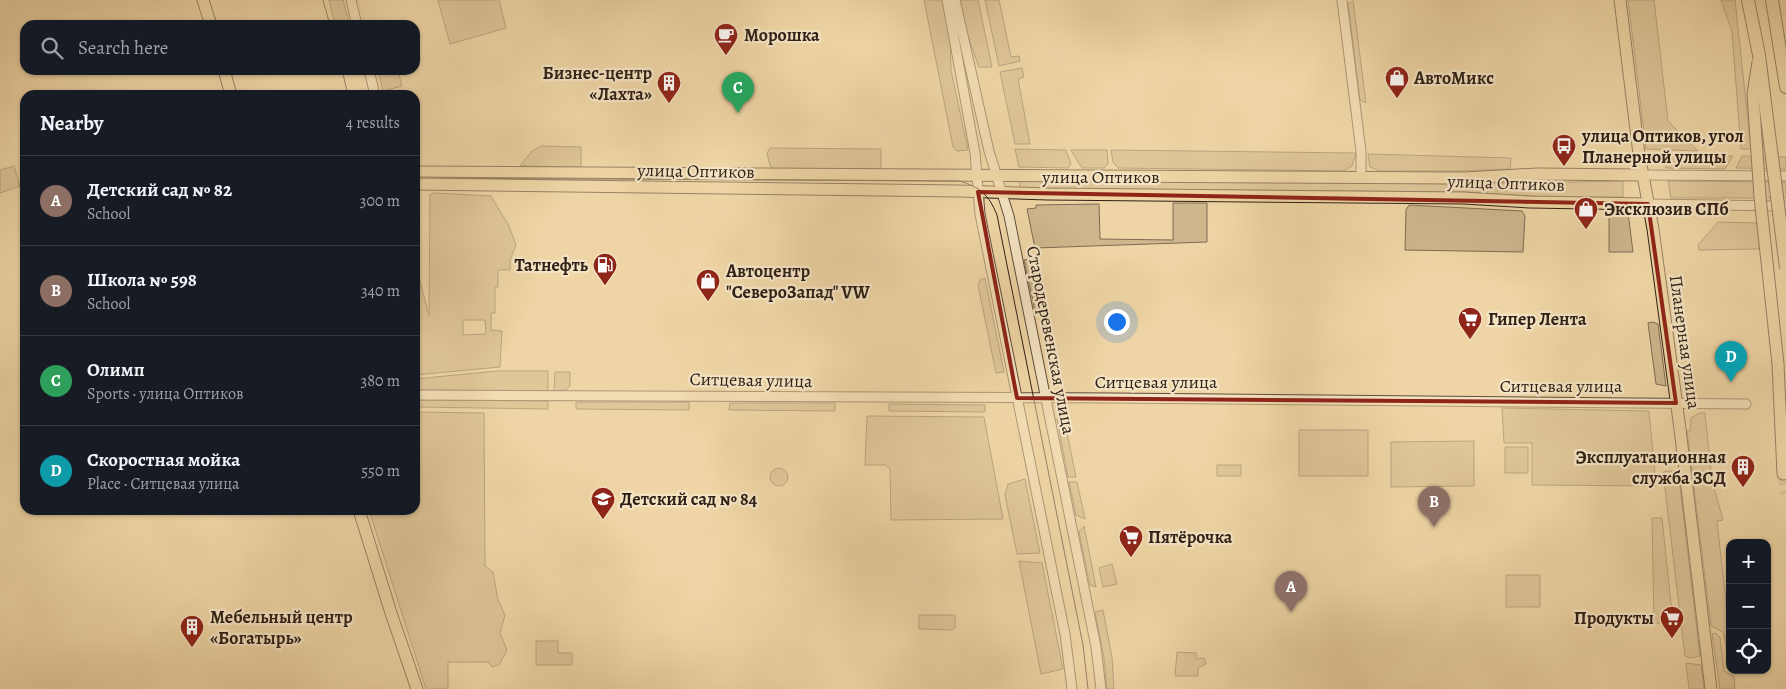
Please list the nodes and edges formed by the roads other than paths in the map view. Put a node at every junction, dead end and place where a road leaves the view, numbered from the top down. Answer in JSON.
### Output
{"nodes":[{"id":1,"x":203,"y":0,"type":"edge"},
{"id":2,"x":351,"y":0,"type":"edge"},
{"id":3,"x":947,"y":0,"type":"edge"},
{"id":4,"x":955,"y":0,"type":"edge"},
{"id":5,"x":1342,"y":0,"type":"edge"},
{"id":6,"x":1620,"y":0,"type":"edge"},
{"id":7,"x":1748,"y":0,"type":"edge"},
{"id":8,"x":1772,"y":0,"type":"edge"},
{"id":9,"x":209,"y":20,"type":"edge"},
{"id":10,"x":356,"y":20,"type":"edge"},
{"id":11,"x":1759,"y":55,"type":"junction"},
{"id":12,"x":1785,"y":74,"type":"edge"},
{"id":13,"x":225,"y":75,"type":"edge"},
{"id":14,"x":370,"y":75,"type":"edge"},
{"id":15,"x":1786,"y":88,"type":"edge"},
{"id":16,"x":230,"y":90,"type":"edge"},
{"id":17,"x":374,"y":90,"type":"edge"},
{"id":18,"x":420,"y":172,"type":"edge"},
{"id":19,"x":996,"y":175,"type":"junction"},
{"id":20,"x":1642,"y":175,"type":"junction"},
{"id":21,"x":977,"y":176,"type":"junction"},
{"id":22,"x":1786,"y":176,"type":"edge"},
{"id":23,"x":1361,"y":178,"type":"junction"},
{"id":24,"x":420,"y":184,"type":"edge"},
{"id":25,"x":978,"y":192,"type":"junction"},
{"id":26,"x":1002,"y":193,"type":"junction"},
{"id":27,"x":1648,"y":204,"type":"junction"},
{"id":28,"x":1786,"y":206,"type":"edge"},
{"id":29,"x":1786,"y":268,"type":"edge"},
{"id":30,"x":420,"y":395,"type":"edge"},
{"id":31,"x":1017,"y":398,"type":"junction"},
{"id":32,"x":1046,"y":398,"type":"junction"},
{"id":33,"x":1676,"y":403,"type":"junction"},
{"id":34,"x":1746,"y":404,"type":"dead end"},
{"id":35,"x":1783,"y":474,"type":"dead end"},
{"id":36,"x":361,"y":515,"type":"edge"},
{"id":37,"x":408,"y":668,"type":"junction"},
{"id":38,"x":411,"y":689,"type":"edge"},
{"id":39,"x":417,"y":689,"type":"edge"},
{"id":40,"x":1072,"y":689,"type":"edge"},
{"id":41,"x":1101,"y":689,"type":"edge"},
{"id":42,"x":1711,"y":689,"type":"edge"}],
"edges":[{"from":1,"to":9,"type":"main road"},
{"from":2,"to":10,"type":"street"},
{"from":3,"to":21,"type":"street"},
{"from":4,"to":19,"type":"street","name":"Стародеревенская улица"},
{"from":5,"to":23,"type":"street"},
{"from":6,"to":20,"type":"main road","name":"Планерная улица"},
{"from":7,"to":11,"type":"highway"},
{"from":8,"to":12,"type":"highway"},
{"from":11,"to":29,"type":"highway","bridge":true},
{"from":11,"to":35,"type":"main road","bridge":true},
{"from":12,"to":15,"type":"highway"},
{"from":13,"to":16,"type":"main road"},
{"from":14,"to":17,"type":"street"},
{"from":18,"to":21,"type":"main road","name":"улица Оптиков"},
{"from":19,"to":21,"type":"main road","name":"улица Оптиков"},
{"from":19,"to":23,"type":"main road","name":"улица Оптиков"},
{"from":19,"to":26,"type":"street","name":"Стародеревенская улица"},
{"from":20,"to":22,"type":"street","name":"улица Оптиков"},
{"from":20,"to":23,"type":"main road","name":"улица Оптиков"},
{"from":20,"to":27,"type":"main road","name":"Планерная улица"},
{"from":21,"to":25,"type":"street"},
{"from":24,"to":25,"type":"main road","name":"улица Оптиков"},
{"from":25,"to":26,"type":"main road","name":"улица Оптиков"},
{"from":25,"to":31,"type":"street"},
{"from":26,"to":27,"type":"main road","name":"улица Оптиков"},
{"from":26,"to":32,"type":"street","name":"Стародеревенская улица"},
{"from":27,"to":28,"type":"street","name":"улица Оптиков"},
{"from":27,"to":33,"type":"main road","name":"Планерная улица"},
{"from":30,"to":31,"type":"street","name":"Ситцевая улица"},
{"from":31,"to":32,"type":"street","name":"Ситцевая улица"},
{"from":31,"to":40,"type":"street"},
{"from":32,"to":33,"type":"street","name":"Ситцевая улица"},
{"from":32,"to":41,"type":"street","name":"Стародеревенская улица"},
{"from":33,"to":34,"type":"street","name":"Ситцевая улица"},
{"from":33,"to":42,"type":"main road","name":"Планерная улица"},
{"from":36,"to":37,"type":"main road"},
{"from":37,"to":38,"type":"main road"},
{"from":37,"to":39,"type":"main road"}]}
